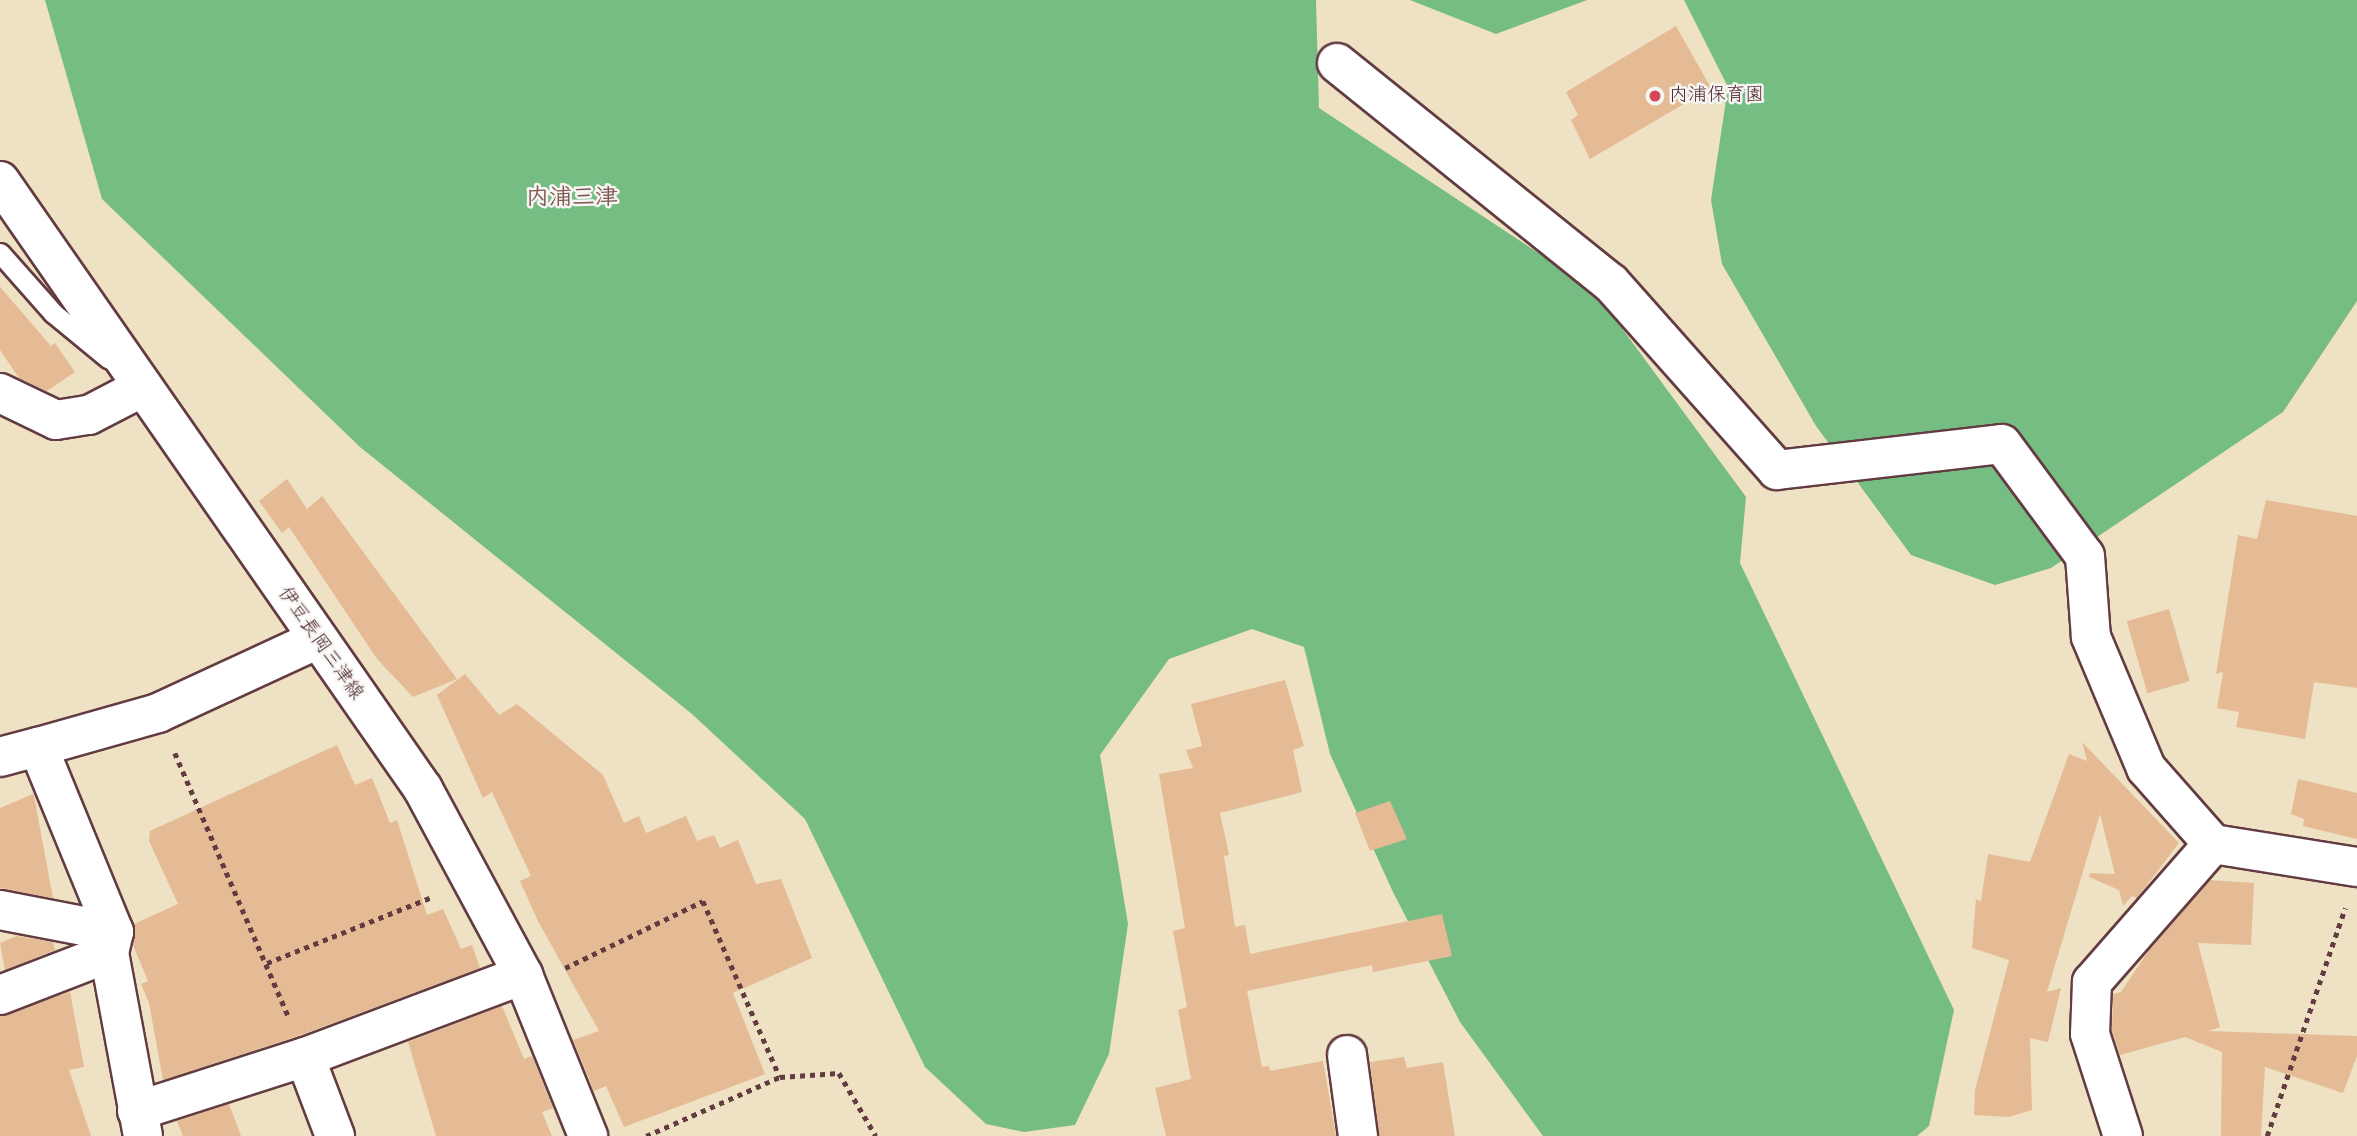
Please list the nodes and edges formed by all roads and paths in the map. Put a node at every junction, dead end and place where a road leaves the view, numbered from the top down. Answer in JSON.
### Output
{"nodes":[{"id":1,"x":1337,"y":63,"type":"dead end"},
{"id":2,"x":0,"y":181,"type":"edge"},
{"id":3,"x":0,"y":253,"type":"edge"},
{"id":4,"x":143,"y":387,"type":"junction"},
{"id":5,"x":0,"y":393,"type":"edge"},
{"id":6,"x":316,"y":640,"type":"junction"},
{"id":7,"x":158,"y":713,"type":"junction"},
{"id":8,"x":38,"y":747,"type":"junction"},
{"id":9,"x":0,"y":757,"type":"edge"},
{"id":10,"x":2213,"y":844,"type":"junction"},
{"id":11,"x":472,"y":880,"type":"junction"},
{"id":12,"x":2353,"y":882,"type":"edge"},
{"id":13,"x":0,"y":909,"type":"edge"},
{"id":14,"x":112,"y":943,"type":"junction"},
{"id":15,"x":267,"y":963,"type":"junction"},
{"id":16,"x":525,"y":981,"type":"junction"},
{"id":17,"x":0,"y":995,"type":"edge"},
{"id":18,"x":1348,"y":1055,"type":"dead end"},
{"id":19,"x":305,"y":1057,"type":"junction"},
{"id":20,"x":780,"y":1077,"type":"junction"},
{"id":21,"x":140,"y":1124,"type":"edge"},
{"id":22,"x":335,"y":1136,"type":"edge"},
{"id":23,"x":588,"y":1136,"type":"edge"},
{"id":24,"x":646,"y":1136,"type":"edge"},
{"id":25,"x":876,"y":1136,"type":"edge"},
{"id":26,"x":1358,"y":1136,"type":"edge"},
{"id":27,"x":2123,"y":1136,"type":"edge"},
{"id":28,"x":2267,"y":1136,"type":"edge"}],
"edges":[{"from":1,"to":10,"type":"street"},
{"from":2,"to":4,"type":"street","name":"伊豆長岡三津線"},
{"from":3,"to":4,"type":"lane"},
{"from":4,"to":5,"type":"street"},
{"from":4,"to":6,"type":"street","name":"伊豆長岡三津線"},
{"from":6,"to":7,"type":"street"},
{"from":6,"to":11,"type":"street","name":"伊豆長岡三津線"},
{"from":7,"to":8,"type":"street"},
{"from":7,"to":15,"type":"path"},
{"from":8,"to":9,"type":"street"},
{"from":8,"to":14,"type":"street"},
{"from":10,"to":12,"type":"street"},
{"from":10,"to":27,"type":"street"},
{"from":11,"to":15,"type":"path"},
{"from":11,"to":16,"type":"street","name":"伊豆長岡三津線"},
{"from":12,"to":28,"type":"path"},
{"from":13,"to":14,"type":"street"},
{"from":14,"to":17,"type":"street"},
{"from":14,"to":21,"type":"street"},
{"from":15,"to":19,"type":"path"},
{"from":16,"to":19,"type":"street"},
{"from":16,"to":20,"type":"path"},
{"from":16,"to":23,"type":"street","name":"伊豆長岡三津線"},
{"from":18,"to":26,"type":"street"},
{"from":19,"to":21,"type":"street"},
{"from":19,"to":22,"type":"street"},
{"from":20,"to":24,"type":"path"},
{"from":20,"to":25,"type":"path"}]}
